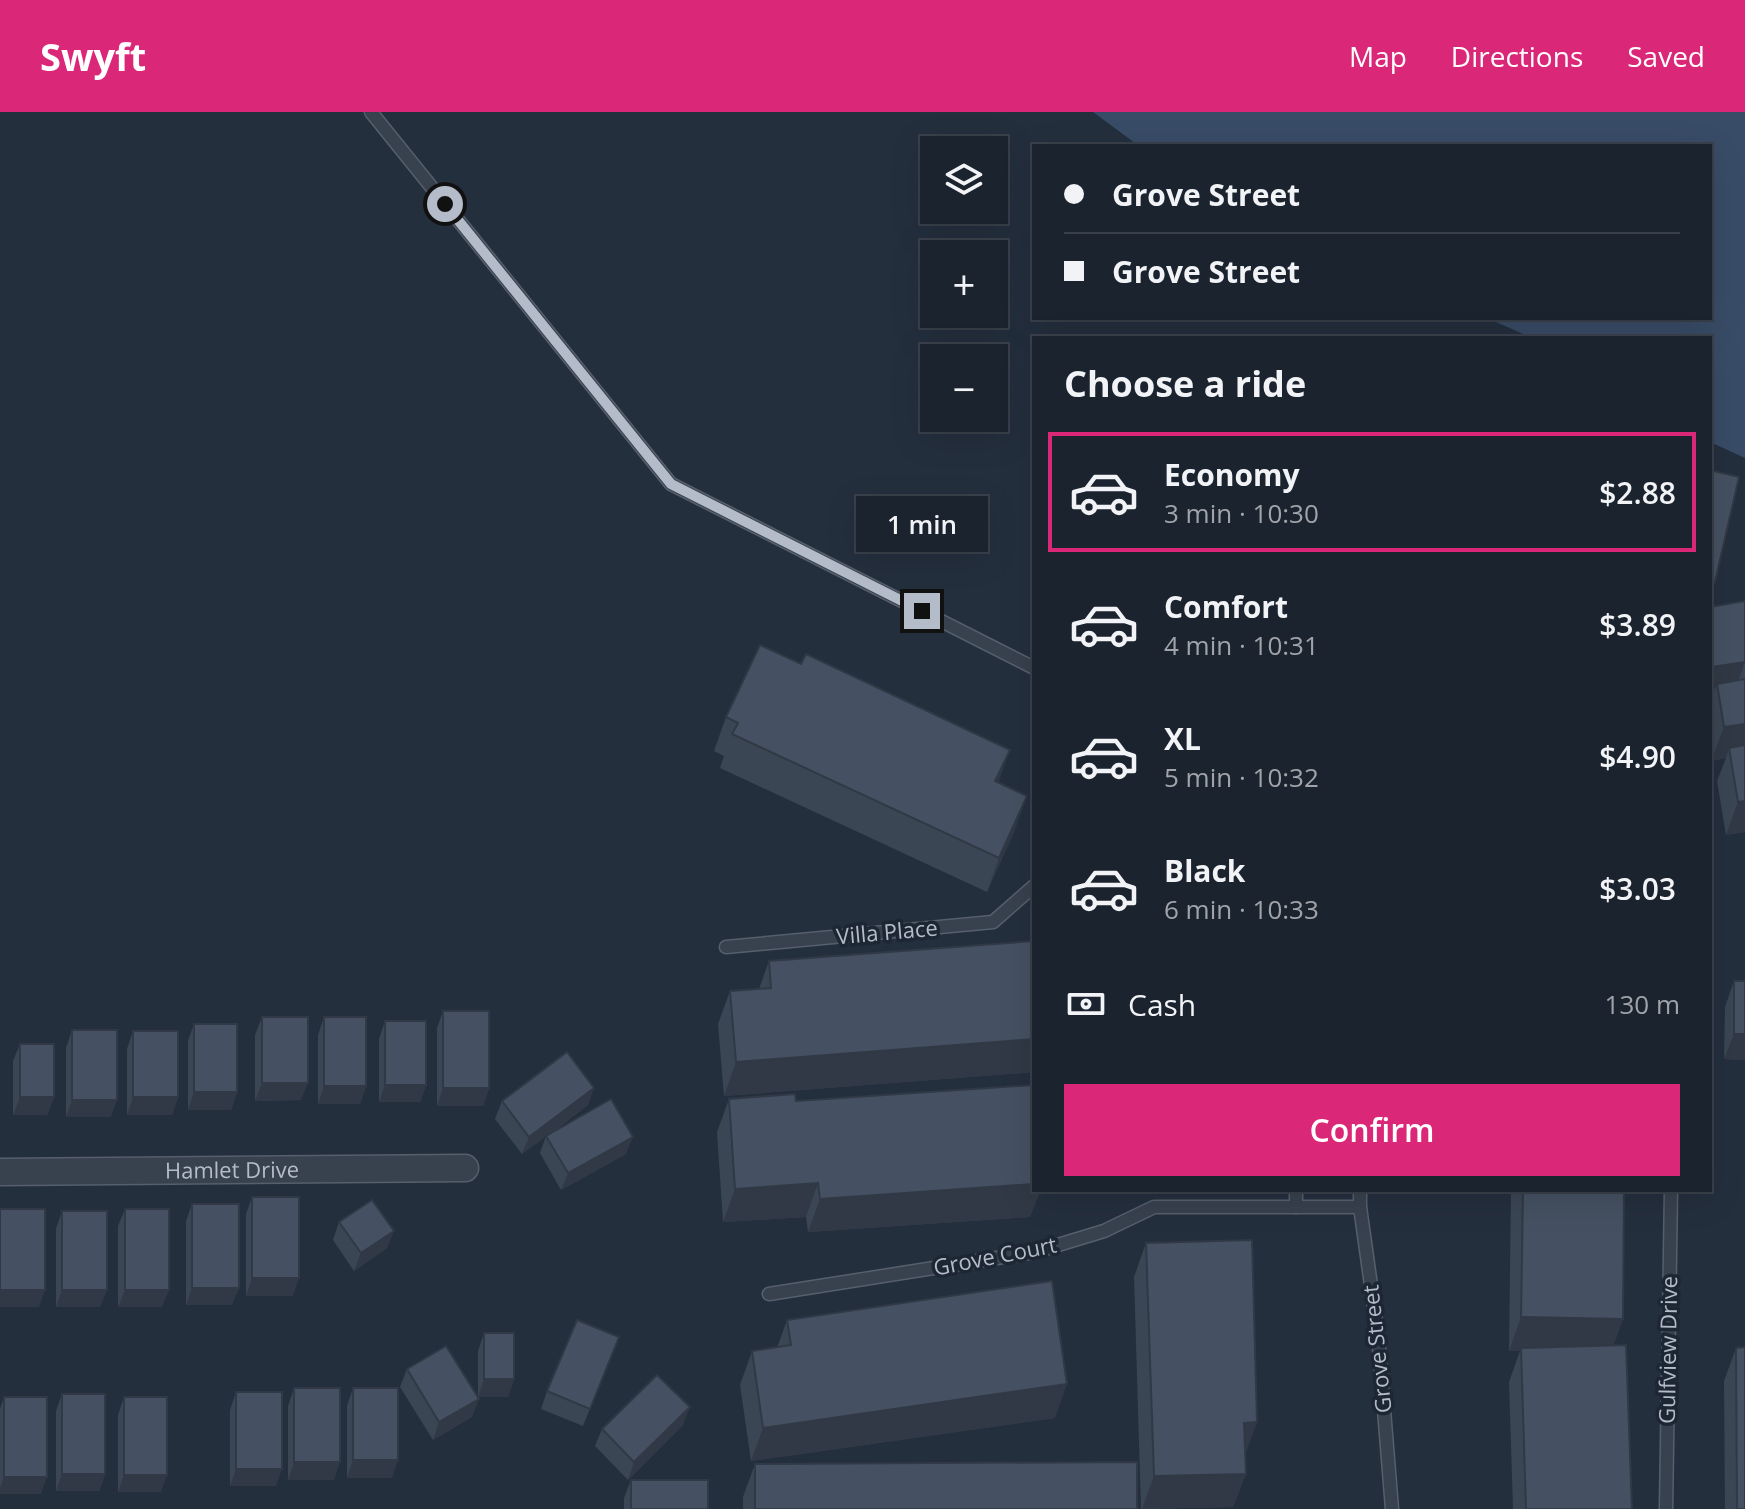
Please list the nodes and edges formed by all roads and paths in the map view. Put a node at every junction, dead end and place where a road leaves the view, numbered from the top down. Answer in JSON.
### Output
{"nodes":[{"id":1,"x":371,"y":112,"type":"edge"},
{"id":2,"x":1032,"y":667,"type":"edge"},
{"id":3,"x":1032,"y":888,"type":"edge"},
{"id":4,"x":726,"y":947,"type":"dead end"},
{"id":5,"x":465,"y":1168,"type":"dead end"},
{"id":6,"x":0,"y":1172,"type":"edge"},
{"id":7,"x":1296,"y":1192,"type":"edge"},
{"id":8,"x":1360,"y":1192,"type":"edge"},
{"id":9,"x":1671,"y":1192,"type":"edge"},
{"id":10,"x":1296,"y":1207,"type":"junction"},
{"id":11,"x":1360,"y":1207,"type":"junction"},
{"id":12,"x":769,"y":1294,"type":"dead end"},
{"id":13,"x":1392,"y":1509,"type":"edge"},
{"id":14,"x":1666,"y":1509,"type":"edge"}],
"edges":[{"from":1,"to":2,"type":"lane"},
{"from":3,"to":4,"type":"lane","name":"Villa Place"},
{"from":5,"to":6,"type":"street","name":"Hamlet Drive"},
{"from":7,"to":10,"type":"lane"},
{"from":8,"to":11,"type":"lane","name":"Grove Street"},
{"from":9,"to":14,"type":"lane","name":"Gulfview Drive"},
{"from":10,"to":11,"type":"lane","name":"Grove Court"},
{"from":10,"to":12,"type":"lane","name":"Grove Court"},
{"from":11,"to":13,"type":"lane","name":"Grove Street"}]}
